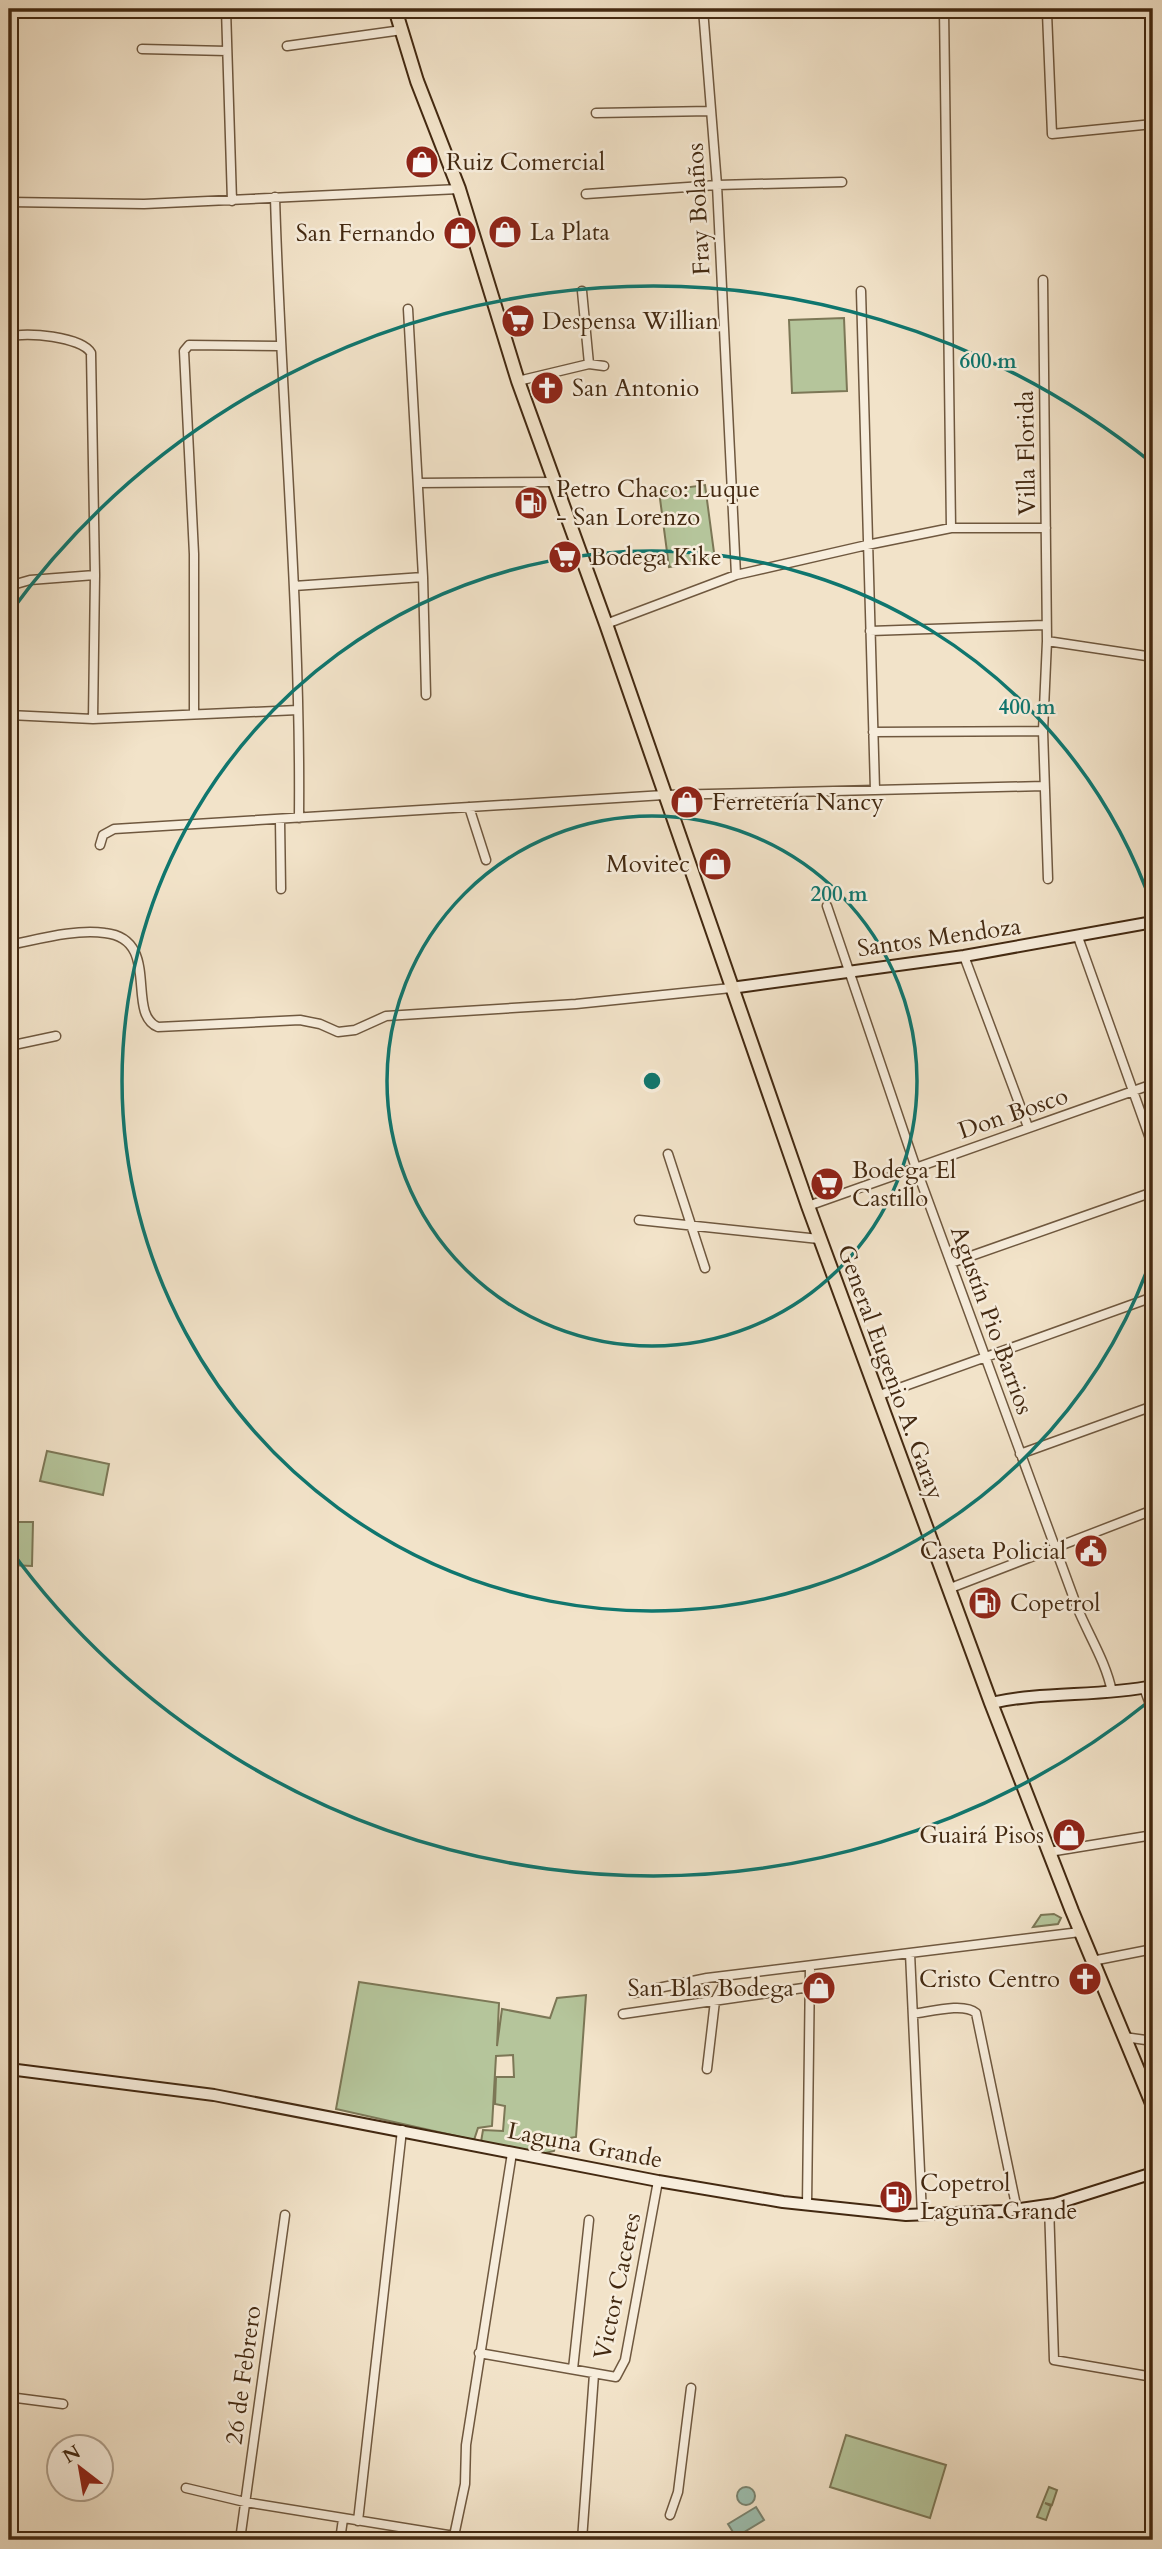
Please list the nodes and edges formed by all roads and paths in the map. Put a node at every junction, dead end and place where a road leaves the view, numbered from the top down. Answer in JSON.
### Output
{"nodes":[{"id":1,"x":226,"y":9,"type":"edge"},
{"id":2,"x":395,"y":9,"type":"edge"},
{"id":3,"x":606,"y":9,"type":"edge"},
{"id":4,"x":703,"y":9,"type":"edge"},
{"id":5,"x":944,"y":9,"type":"edge"},
{"id":6,"x":1081,"y":9,"type":"edge"},
{"id":7,"x":568,"y":11,"type":"dead end"},
{"id":8,"x":1045,"y":11,"type":"edge"},
{"id":9,"x":402,"y":30,"type":"junction"},
{"id":10,"x":287,"y":46,"type":"dead end"},
{"id":11,"x":142,"y":49,"type":"dead end"},
{"id":12,"x":227,"y":51,"type":"junction"},
{"id":13,"x":711,"y":111,"type":"junction"},
{"id":14,"x":596,"y":113,"type":"dead end"},
{"id":15,"x":1153,"y":124,"type":"edge"},
{"id":16,"x":842,"y":182,"type":"dead end"},
{"id":17,"x":717,"y":185,"type":"junction"},
{"id":18,"x":459,"y":188,"type":"junction"},
{"id":19,"x":586,"y":194,"type":"dead end"},
{"id":20,"x":275,"y":197,"type":"junction"},
{"id":21,"x":232,"y":201,"type":"junction"},
{"id":22,"x":9,"y":202,"type":"edge"},
{"id":23,"x":1043,"y":280,"type":"dead end"},
{"id":24,"x":582,"y":291,"type":"dead end"},
{"id":25,"x":861,"y":291,"type":"dead end"},
{"id":26,"x":408,"y":309,"type":"dead end"},
{"id":27,"x":9,"y":337,"type":"edge"},
{"id":28,"x":279,"y":346,"type":"junction"},
{"id":29,"x":589,"y":364,"type":"junction"},
{"id":30,"x":604,"y":366,"type":"dead end"},
{"id":31,"x":518,"y":381,"type":"junction"},
{"id":32,"x":553,"y":482,"type":"junction"},
{"id":33,"x":418,"y":483,"type":"junction"},
{"id":34,"x":951,"y":528,"type":"junction"},
{"id":35,"x":1046,"y":528,"type":"junction"},
{"id":36,"x":867,"y":545,"type":"junction"},
{"id":37,"x":94,"y":575,"type":"junction"},
{"id":38,"x":736,"y":575,"type":"junction"},
{"id":39,"x":423,"y":577,"type":"junction"},
{"id":40,"x":9,"y":586,"type":"edge"},
{"id":41,"x":294,"y":586,"type":"junction"},
{"id":42,"x":606,"y":624,"type":"junction"},
{"id":43,"x":1045,"y":625,"type":"junction"},
{"id":44,"x":870,"y":631,"type":"junction"},
{"id":45,"x":1047,"y":640,"type":"junction"},
{"id":46,"x":1153,"y":657,"type":"edge"},
{"id":47,"x":426,"y":695,"type":"dead end"},
{"id":48,"x":299,"y":710,"type":"junction"},
{"id":49,"x":9,"y":715,"type":"edge"},
{"id":50,"x":194,"y":715,"type":"junction"},
{"id":51,"x":93,"y":719,"type":"junction"},
{"id":52,"x":1043,"y":731,"type":"junction"},
{"id":53,"x":873,"y":732,"type":"junction"},
{"id":54,"x":1044,"y":786,"type":"junction"},
{"id":55,"x":875,"y":790,"type":"junction"},
{"id":56,"x":664,"y":795,"type":"junction"},
{"id":57,"x":469,"y":807,"type":"junction"},
{"id":58,"x":299,"y":818,"type":"junction"},
{"id":59,"x":280,"y":820,"type":"junction"},
{"id":60,"x":100,"y":845,"type":"dead end"},
{"id":61,"x":486,"y":860,"type":"dead end"},
{"id":62,"x":1048,"y":879,"type":"dead end"},
{"id":63,"x":281,"y":888,"type":"dead end"},
{"id":64,"x":827,"y":906,"type":"dead end"},
{"id":65,"x":1153,"y":922,"type":"edge"},
{"id":66,"x":1078,"y":937,"type":"junction"},
{"id":67,"x":9,"y":945,"type":"edge"},
{"id":68,"x":964,"y":956,"type":"junction"},
{"id":69,"x":849,"y":972,"type":"junction"},
{"id":70,"x":731,"y":988,"type":"junction"},
{"id":71,"x":56,"y":1036,"type":"dead end"},
{"id":72,"x":9,"y":1046,"type":"edge"},
{"id":73,"x":1153,"y":1084,"type":"edge"},
{"id":74,"x":1133,"y":1091,"type":"junction"},
{"id":75,"x":1028,"y":1127,"type":"junction"},
{"id":76,"x":1153,"y":1147,"type":"edge"},
{"id":77,"x":668,"y":1154,"type":"dead end"},
{"id":78,"x":916,"y":1168,"type":"junction"},
{"id":79,"x":1153,"y":1192,"type":"edge"},
{"id":80,"x":807,"y":1206,"type":"junction"},
{"id":81,"x":639,"y":1220,"type":"dead end"},
{"id":82,"x":692,"y":1226,"type":"junction"},
{"id":83,"x":820,"y":1239,"type":"junction"},
{"id":84,"x":951,"y":1264,"type":"junction"},
{"id":85,"x":705,"y":1268,"type":"dead end"},
{"id":86,"x":1153,"y":1297,"type":"edge"},
{"id":87,"x":985,"y":1357,"type":"junction"},
{"id":88,"x":877,"y":1396,"type":"junction"},
{"id":89,"x":1153,"y":1406,"type":"edge"},
{"id":90,"x":1020,"y":1454,"type":"junction"},
{"id":91,"x":1153,"y":1510,"type":"edge"},
{"id":92,"x":1055,"y":1548,"type":"junction"},
{"id":93,"x":948,"y":1589,"type":"junction"},
{"id":94,"x":1149,"y":1687,"type":"edge"},
{"id":95,"x":1112,"y":1692,"type":"junction"},
{"id":96,"x":991,"y":1703,"type":"junction"},
{"id":97,"x":1153,"y":1713,"type":"edge"},
{"id":98,"x":1153,"y":1835,"type":"edge"},
{"id":99,"x":1049,"y":1852,"type":"junction"},
{"id":100,"x":1080,"y":1932,"type":"junction"},
{"id":101,"x":1153,"y":1949,"type":"edge"},
{"id":102,"x":910,"y":1953,"type":"junction"},
{"id":103,"x":1093,"y":1961,"type":"junction"},
{"id":104,"x":810,"y":1967,"type":"junction"},
{"id":105,"x":728,"y":1976,"type":"junction"},
{"id":106,"x":810,"y":1987,"type":"junction"},
{"id":107,"x":634,"y":1993,"type":"dead end"},
{"id":108,"x":715,"y":2001,"type":"junction"},
{"id":109,"x":623,"y":2014,"type":"dead end"},
{"id":110,"x":913,"y":2014,"type":"junction"},
{"id":111,"x":1124,"y":2037,"type":"junction"},
{"id":112,"x":1153,"y":2040,"type":"edge"},
{"id":113,"x":707,"y":2068,"type":"dead end"},
{"id":114,"x":9,"y":2069,"type":"edge"},
{"id":115,"x":1153,"y":2106,"type":"edge"},
{"id":116,"x":402,"y":2130,"type":"junction"},
{"id":117,"x":512,"y":2152,"type":"junction"},
{"id":118,"x":1153,"y":2173,"type":"edge"},
{"id":119,"x":658,"y":2181,"type":"junction"},
{"id":120,"x":807,"y":2205,"type":"junction"},
{"id":121,"x":1049,"y":2205,"type":"junction"},
{"id":122,"x":1017,"y":2210,"type":"junction"},
{"id":123,"x":285,"y":2215,"type":"dead end"},
{"id":124,"x":922,"y":2216,"type":"junction"},
{"id":125,"x":589,"y":2220,"type":"dead end"},
{"id":126,"x":479,"y":2353,"type":"junction"},
{"id":127,"x":573,"y":2370,"type":"junction"},
{"id":128,"x":594,"y":2374,"type":"junction"},
{"id":129,"x":1153,"y":2377,"type":"edge"},
{"id":130,"x":691,"y":2388,"type":"dead end"},
{"id":131,"x":9,"y":2398,"type":"edge"},
{"id":132,"x":63,"y":2404,"type":"dead end"},
{"id":133,"x":186,"y":2488,"type":"dead end"},
{"id":134,"x":245,"y":2502,"type":"junction"},
{"id":135,"x":670,"y":2515,"type":"dead end"},
{"id":136,"x":343,"y":2519,"type":"junction"},
{"id":137,"x":358,"y":2521,"type":"junction"},
{"id":138,"x":454,"y":2536,"type":"junction"},
{"id":139,"x":442,"y":2538,"type":"edge"},
{"id":140,"x":240,"y":2540,"type":"edge"},
{"id":141,"x":340,"y":2540,"type":"edge"},
{"id":142,"x":479,"y":2540,"type":"edge"},
{"id":143,"x":582,"y":2540,"type":"edge"}],
"edges":[{"from":1,"to":12,"type":"street"},
{"from":2,"to":9,"type":"main road","name":"General Eugenio A. Garay"},
{"from":3,"to":7,"type":"street"},
{"from":4,"to":13,"type":"street","name":"Fray Bolaños"},
{"from":5,"to":34,"type":"street"},
{"from":6,"to":8,"type":"street"},
{"from":8,"to":15,"type":"street"},
{"from":9,"to":10,"type":"street"},
{"from":9,"to":18,"type":"main road","name":"General Eugenio A. Garay"},
{"from":11,"to":12,"type":"street"},
{"from":12,"to":21,"type":"street"},
{"from":13,"to":14,"type":"street"},
{"from":13,"to":17,"type":"street","name":"Fray Bolaños"},
{"from":16,"to":17,"type":"street"},
{"from":17,"to":19,"type":"street"},
{"from":17,"to":38,"type":"street","name":"Fray Bolaños"},
{"from":18,"to":20,"type":"street"},
{"from":18,"to":31,"type":"main road","name":"General Eugenio A. Garay"},
{"from":20,"to":21,"type":"street"},
{"from":20,"to":28,"type":"street"},
{"from":21,"to":22,"type":"street"},
{"from":23,"to":35,"type":"street","name":"Villa Florida"},
{"from":24,"to":29,"type":"street"},
{"from":25,"to":36,"type":"street"},
{"from":26,"to":33,"type":"street"},
{"from":27,"to":37,"type":"street"},
{"from":28,"to":41,"type":"street"},
{"from":28,"to":50,"type":"street"},
{"from":29,"to":30,"type":"street"},
{"from":29,"to":31,"type":"street"},
{"from":31,"to":32,"type":"main road","name":"General Eugenio A. Garay"},
{"from":32,"to":33,"type":"street"},
{"from":32,"to":42,"type":"main road","name":"General Eugenio A. Garay"},
{"from":33,"to":39,"type":"street"},
{"from":34,"to":35,"type":"street"},
{"from":34,"to":36,"type":"street"},
{"from":35,"to":43,"type":"street","name":"Villa Florida"},
{"from":36,"to":38,"type":"street"},
{"from":36,"to":44,"type":"street"},
{"from":37,"to":40,"type":"street"},
{"from":37,"to":51,"type":"street"},
{"from":38,"to":42,"type":"street"},
{"from":39,"to":41,"type":"street"},
{"from":39,"to":47,"type":"street"},
{"from":41,"to":48,"type":"street"},
{"from":42,"to":56,"type":"main road","name":"General Eugenio A. Garay"},
{"from":43,"to":44,"type":"street"},
{"from":43,"to":45,"type":"street","name":"Villa Florida"},
{"from":44,"to":53,"type":"street"},
{"from":45,"to":46,"type":"street"},
{"from":45,"to":52,"type":"street","name":"Villa Florida"},
{"from":48,"to":50,"type":"street"},
{"from":48,"to":58,"type":"street"},
{"from":49,"to":51,"type":"street"},
{"from":50,"to":51,"type":"street"},
{"from":52,"to":53,"type":"street"},
{"from":52,"to":54,"type":"street","name":"Villa Florida"},
{"from":53,"to":55,"type":"street"},
{"from":54,"to":55,"type":"street"},
{"from":54,"to":62,"type":"street","name":"Villa Florida"},
{"from":55,"to":56,"type":"street"},
{"from":56,"to":57,"type":"street"},
{"from":56,"to":70,"type":"main road","name":"General Eugenio A. Garay"},
{"from":57,"to":58,"type":"street"},
{"from":57,"to":61,"type":"street"},
{"from":58,"to":59,"type":"street"},
{"from":59,"to":60,"type":"street"},
{"from":59,"to":63,"type":"street"},
{"from":64,"to":69,"type":"street","name":"Agustín Pio Barrios"},
{"from":65,"to":66,"type":"main road","name":"Santos Mendoza"},
{"from":66,"to":68,"type":"main road","name":"Santos Mendoza"},
{"from":66,"to":74,"type":"street"},
{"from":67,"to":70,"type":"street"},
{"from":68,"to":69,"type":"main road","name":"Santos Mendoza"},
{"from":68,"to":75,"type":"street"},
{"from":69,"to":70,"type":"main road","name":"Santos Mendoza"},
{"from":69,"to":78,"type":"street","name":"Agustín Pio Barrios"},
{"from":70,"to":80,"type":"main road","name":"General Eugenio A. Garay"},
{"from":71,"to":72,"type":"street"},
{"from":73,"to":74,"type":"street","name":"Don Bosco"},
{"from":74,"to":75,"type":"street","name":"Don Bosco"},
{"from":74,"to":76,"type":"street"},
{"from":75,"to":78,"type":"street","name":"Don Bosco"},
{"from":77,"to":82,"type":"street"},
{"from":78,"to":80,"type":"street","name":"Don Bosco"},
{"from":78,"to":84,"type":"street","name":"Agustín Pio Barrios"},
{"from":79,"to":84,"type":"street"},
{"from":80,"to":83,"type":"main road","name":"General Eugenio A. Garay"},
{"from":81,"to":82,"type":"street"},
{"from":82,"to":83,"type":"street"},
{"from":82,"to":85,"type":"street"},
{"from":83,"to":88,"type":"main road","name":"General Eugenio A. Garay"},
{"from":84,"to":87,"type":"street","name":"Agustín Pio Barrios"},
{"from":86,"to":87,"type":"street"},
{"from":87,"to":88,"type":"street"},
{"from":87,"to":90,"type":"street","name":"Agustín Pio Barrios"},
{"from":88,"to":93,"type":"main road","name":"General Eugenio A. Garay"},
{"from":89,"to":90,"type":"street"},
{"from":90,"to":92,"type":"street","name":"Agustín Pio Barrios"},
{"from":91,"to":92,"type":"street"},
{"from":92,"to":93,"type":"street"},
{"from":92,"to":95,"type":"street","name":"Agustín Pio Barrios"},
{"from":93,"to":96,"type":"main road","name":"General Eugenio A. Garay"},
{"from":94,"to":95,"type":"main road"},
{"from":94,"to":97,"type":"street"},
{"from":95,"to":96,"type":"main road"},
{"from":96,"to":99,"type":"main road","name":"General Eugenio A. Garay"},
{"from":98,"to":99,"type":"street"},
{"from":99,"to":100,"type":"main road","name":"General Eugenio A. Garay"},
{"from":100,"to":102,"type":"street"},
{"from":100,"to":103,"type":"main road","name":"General Eugenio A. Garay"},
{"from":101,"to":103,"type":"street"},
{"from":102,"to":104,"type":"street"},
{"from":102,"to":110,"type":"street"},
{"from":103,"to":111,"type":"main road","name":"General Eugenio A. Garay"},
{"from":104,"to":105,"type":"street"},
{"from":104,"to":106,"type":"street"},
{"from":105,"to":107,"type":"street"},
{"from":105,"to":108,"type":"street"},
{"from":106,"to":108,"type":"street"},
{"from":106,"to":120,"type":"street"},
{"from":108,"to":109,"type":"street"},
{"from":108,"to":113,"type":"street"},
{"from":110,"to":122,"type":"street"},
{"from":110,"to":124,"type":"street"},
{"from":111,"to":112,"type":"street"},
{"from":111,"to":115,"type":"main road","name":"General Eugenio A. Garay"},
{"from":114,"to":116,"type":"main road","name":"Laguna Grande"},
{"from":116,"to":117,"type":"main road","name":"Laguna Grande"},
{"from":116,"to":137,"type":"street"},
{"from":117,"to":119,"type":"main road","name":"Laguna Grande"},
{"from":117,"to":126,"type":"street"},
{"from":118,"to":121,"type":"main road","name":"Laguna Grande"},
{"from":119,"to":120,"type":"main road","name":"Laguna Grande"},
{"from":119,"to":128,"type":"street","name":"Victor Caceres"},
{"from":120,"to":124,"type":"main road","name":"Laguna Grande"},
{"from":121,"to":122,"type":"main road","name":"Laguna Grande"},
{"from":121,"to":129,"type":"street"},
{"from":122,"to":124,"type":"main road","name":"Laguna Grande"},
{"from":123,"to":134,"type":"street","name":"26 de Febrero"},
{"from":125,"to":127,"type":"street"},
{"from":126,"to":127,"type":"street"},
{"from":126,"to":138,"type":"street"},
{"from":127,"to":128,"type":"street"},
{"from":128,"to":143,"type":"street","name":"Victor Caceres"},
{"from":130,"to":135,"type":"street"},
{"from":131,"to":132,"type":"street"},
{"from":133,"to":134,"type":"street"},
{"from":134,"to":136,"type":"street"},
{"from":134,"to":140,"type":"street","name":"26 de Febrero"},
{"from":136,"to":137,"type":"street"},
{"from":136,"to":141,"type":"street"},
{"from":137,"to":139,"type":"street"},
{"from":138,"to":139,"type":"street"},
{"from":138,"to":142,"type":"street"}]}
